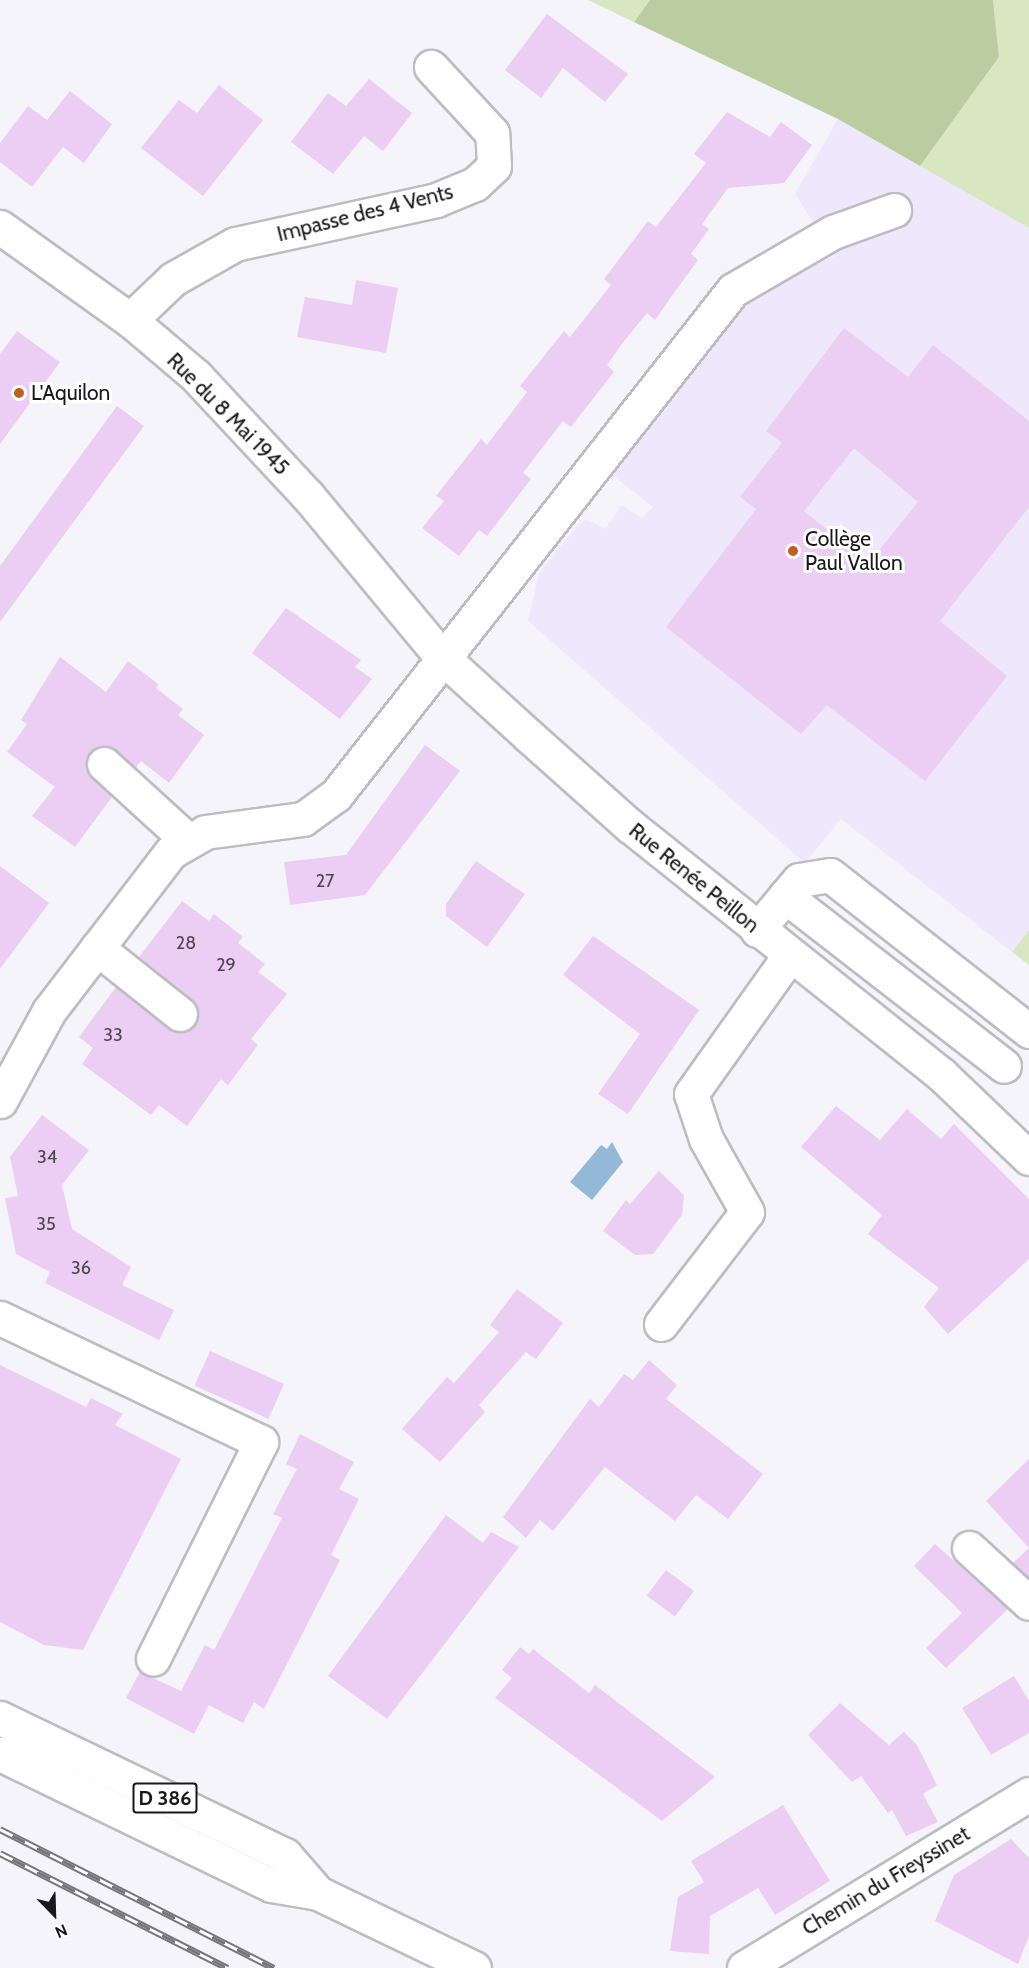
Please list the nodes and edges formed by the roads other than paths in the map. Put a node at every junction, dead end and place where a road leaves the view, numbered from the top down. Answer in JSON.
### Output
{"nodes":[{"id":1,"x":431,"y":67,"type":"dead end"},
{"id":2,"x":894,"y":210,"type":"dead end"},
{"id":3,"x":0,"y":227,"type":"edge"},
{"id":4,"x":130,"y":320,"type":"junction"},
{"id":5,"x":379,"y":578,"type":"joint"},
{"id":6,"x":441,"y":656,"type":"junction"},
{"id":7,"x":104,"y":764,"type":"dead end"},
{"id":8,"x":186,"y":838,"type":"junction"},
{"id":9,"x":785,"y":896,"type":"junction"},
{"id":10,"x":757,"y":930,"type":"junction"},
{"id":11,"x":97,"y":948,"type":"junction"},
{"id":12,"x":789,"y":956,"type":"junction"},
{"id":13,"x":180,"y":1014,"type":"dead end"},
{"id":14,"x":1029,"y":1031,"type":"edge"},
{"id":15,"x":1004,"y":1066,"type":"junction"},
{"id":16,"x":0,"y":1101,"type":"edge"},
{"id":17,"x":975,"y":1104,"type":"junction"},
{"id":18,"x":1029,"y":1158,"type":"edge"},
{"id":19,"x":0,"y":1318,"type":"edge"},
{"id":20,"x":661,"y":1324,"type":"dead end"},
{"id":21,"x":969,"y":1548,"type":"dead end"},
{"id":22,"x":1029,"y":1603,"type":"edge"},
{"id":23,"x":153,"y":1659,"type":"dead end"},
{"id":24,"x":0,"y":1718,"type":"edge"},
{"id":25,"x":0,"y":1754,"type":"edge"},
{"id":26,"x":1029,"y":1794,"type":"edge"},
{"id":27,"x":318,"y":1893,"type":"junction"},
{"id":28,"x":474,"y":1968,"type":"edge"},
{"id":29,"x":744,"y":1968,"type":"edge"}],
"edges":[{"from":1,"to":4,"type":"street","name":"Impasse des 4 Vents"},
{"from":2,"to":6,"type":"street"},
{"from":3,"to":4,"type":"street","name":"Rue du 8 Mai 1945"},
{"from":4,"to":5,"type":"street","name":"Rue du 8 Mai 1945"},
{"from":5,"to":6,"type":"street","name":"Rue Renée Peillon"},
{"from":6,"to":8,"type":"street"},
{"from":6,"to":10,"type":"street","name":"Rue Renée Peillon"},
{"from":7,"to":8,"type":"street"},
{"from":8,"to":11,"type":"street"},
{"from":9,"to":10,"type":"street"},
{"from":9,"to":14,"type":"street"},
{"from":9,"to":15,"type":"street"},
{"from":10,"to":12,"type":"street","name":"Rue Renée Peillon"},
{"from":11,"to":13,"type":"street"},
{"from":11,"to":16,"type":"street"},
{"from":12,"to":17,"type":"street","name":"Rue Renée Peillon"},
{"from":12,"to":20,"type":"street"},
{"from":14,"to":15,"type":"street"},
{"from":15,"to":17,"type":"street"},
{"from":17,"to":18,"type":"street","name":"Rue Renée Peillon"},
{"from":19,"to":23,"type":"street"},
{"from":21,"to":22,"type":"street"},
{"from":24,"to":27,"type":"street","number":"D 386"},
{"from":25,"to":27,"type":"street","number":"D 386"},
{"from":26,"to":29,"type":"street","name":"Chemin du Freyssinet"},
{"from":27,"to":28,"type":"street","number":"D 386"}]}
